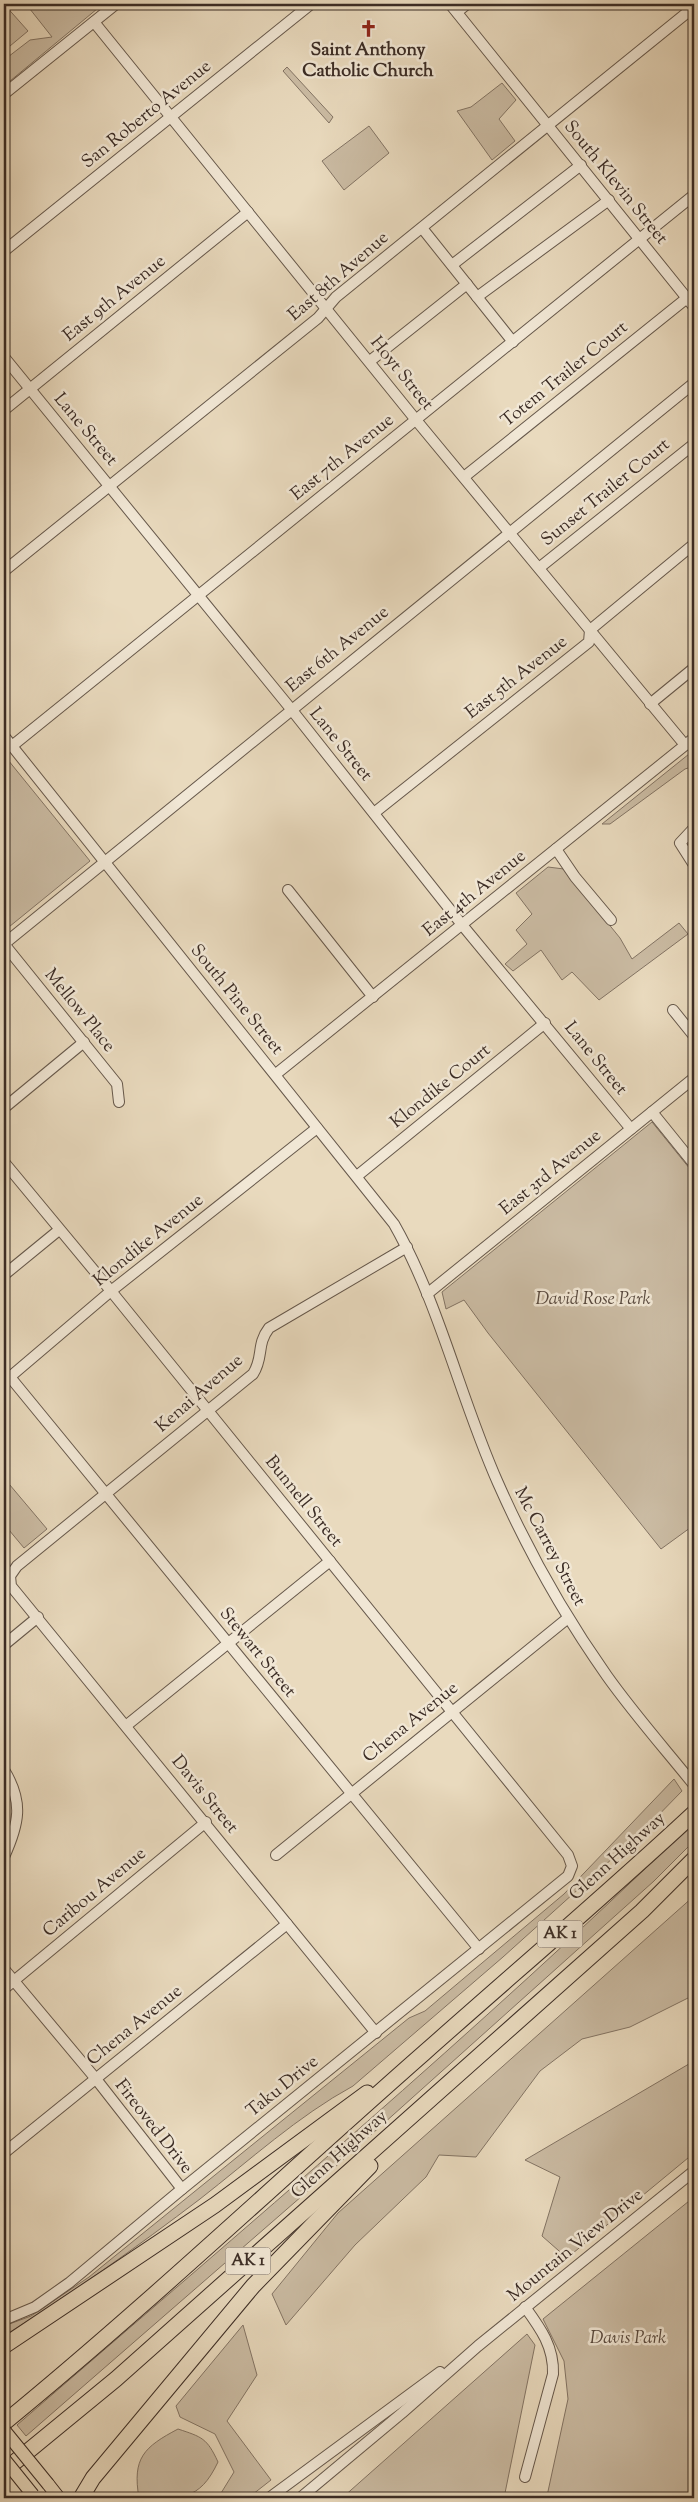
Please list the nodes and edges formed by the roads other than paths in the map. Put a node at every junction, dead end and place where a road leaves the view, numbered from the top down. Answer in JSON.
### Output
{"nodes":[{"id":1,"x":116,"y":4,"type":"edge"},
{"id":2,"x":311,"y":4,"type":"edge"},
{"id":3,"x":467,"y":4,"type":"edge"},
{"id":4,"x":694,"y":7,"type":"edge"},
{"id":5,"x":453,"y":8,"type":"edge"},
{"id":6,"x":94,"y":22,"type":"junction"},
{"id":7,"x":4,"y":94,"type":"edge"},
{"id":8,"x":170,"y":117,"type":"junction"},
{"id":9,"x":548,"y":125,"type":"junction"},
{"id":10,"x":581,"y":165,"type":"junction"},
{"id":11,"x":694,"y":195,"type":"edge"},
{"id":12,"x":609,"y":200,"type":"junction"},
{"id":13,"x":248,"y":212,"type":"junction"},
{"id":14,"x":422,"y":228,"type":"junction"},
{"id":15,"x":640,"y":239,"type":"junction"},
{"id":16,"x":4,"y":252,"type":"edge"},
{"id":17,"x":452,"y":265,"type":"junction"},
{"id":18,"x":467,"y":284,"type":"junction"},
{"id":19,"x":477,"y":297,"type":"junction"},
{"id":20,"x":687,"y":298,"type":"junction"},
{"id":21,"x":694,"y":307,"type":"edge"},
{"id":22,"x":327,"y":308,"type":"junction"},
{"id":23,"x":513,"y":342,"type":"junction"},
{"id":24,"x":4,"y":357,"type":"edge"},
{"id":25,"x":370,"y":362,"type":"junction"},
{"id":26,"x":694,"y":383,"type":"edge"},
{"id":27,"x":30,"y":389,"type":"junction"},
{"id":28,"x":4,"y":410,"type":"edge"},
{"id":29,"x":416,"y":420,"type":"junction"},
{"id":30,"x":694,"y":444,"type":"edge"},
{"id":31,"x":464,"y":478,"type":"junction"},
{"id":32,"x":109,"y":485,"type":"junction"},
{"id":33,"x":510,"y":532,"type":"junction"},
{"id":34,"x":694,"y":544,"type":"edge"},
{"id":35,"x":539,"y":568,"type":"junction"},
{"id":36,"x":4,"y":571,"type":"edge"},
{"id":37,"x":198,"y":596,"type":"junction"},
{"id":38,"x":590,"y":630,"type":"junction"},
{"id":39,"x":694,"y":668,"type":"edge"},
{"id":40,"x":650,"y":704,"type":"junction"},
{"id":41,"x":291,"y":709,"type":"junction"},
{"id":42,"x":4,"y":736,"type":"edge"},
{"id":43,"x":694,"y":738,"type":"edge"},
{"id":44,"x":684,"y":745,"type":"junction"},
{"id":45,"x":12,"y":746,"type":"junction"},
{"id":46,"x":374,"y":813,"type":"junction"},
{"id":47,"x":694,"y":828,"type":"edge"},
{"id":48,"x":556,"y":850,"type":"junction"},
{"id":49,"x":103,"y":861,"type":"junction"},
{"id":50,"x":694,"y":865,"type":"edge"},
{"id":51,"x":288,"y":890,"type":"dead end"},
{"id":52,"x":611,"y":920,"type":"dead end"},
{"id":53,"x":463,"y":926,"type":"junction"},
{"id":54,"x":4,"y":944,"type":"edge"},
{"id":55,"x":373,"y":997,"type":"junction"},
{"id":56,"x":673,"y":1010,"type":"dead end"},
{"id":57,"x":545,"y":1023,"type":"junction"},
{"id":58,"x":694,"y":1036,"type":"edge"},
{"id":59,"x":84,"y":1042,"type":"junction"},
{"id":60,"x":276,"y":1074,"type":"junction"},
{"id":61,"x":694,"y":1078,"type":"edge"},
{"id":62,"x":119,"y":1102,"type":"dead end"},
{"id":63,"x":4,"y":1108,"type":"edge"},
{"id":64,"x":652,"y":1112,"type":"junction"},
{"id":65,"x":317,"y":1128,"type":"junction"},
{"id":66,"x":631,"y":1129,"type":"junction"},
{"id":67,"x":4,"y":1162,"type":"edge"},
{"id":68,"x":694,"y":1164,"type":"edge"},
{"id":69,"x":357,"y":1176,"type":"junction"},
{"id":70,"x":59,"y":1230,"type":"junction"},
{"id":71,"x":407,"y":1247,"type":"junction"},
{"id":72,"x":4,"y":1275,"type":"edge"},
{"id":73,"x":111,"y":1292,"type":"junction"},
{"id":74,"x":428,"y":1294,"type":"junction"},
{"id":75,"x":7,"y":1379,"type":"edge"},
{"id":76,"x":208,"y":1411,"type":"junction"},
{"id":77,"x":107,"y":1494,"type":"junction"},
{"id":78,"x":330,"y":1561,"type":"junction"},
{"id":79,"x":10,"y":1576,"type":"joint"},
{"id":80,"x":38,"y":1617,"type":"junction"},
{"id":81,"x":568,"y":1618,"type":"junction"},
{"id":82,"x":4,"y":1644,"type":"edge"},
{"id":83,"x":229,"y":1644,"type":"junction"},
{"id":84,"x":453,"y":1711,"type":"junction"},
{"id":85,"x":126,"y":1725,"type":"junction"},
{"id":86,"x":4,"y":1770,"type":"edge"},
{"id":87,"x":694,"y":1785,"type":"edge"},
{"id":88,"x":351,"y":1792,"type":"junction"},
{"id":89,"x":694,"y":1814,"type":"edge"},
{"id":90,"x":206,"y":1822,"type":"junction"},
{"id":91,"x":276,"y":1855,"type":"dead end"},
{"id":92,"x":4,"y":1857,"type":"edge"},
{"id":93,"x":694,"y":1859,"type":"edge"},
{"id":94,"x":572,"y":1866,"type":"joint"},
{"id":95,"x":287,"y":1924,"type":"junction"},
{"id":96,"x":479,"y":1949,"type":"junction"},
{"id":97,"x":4,"y":1968,"type":"edge"},
{"id":98,"x":13,"y":1981,"type":"junction"},
{"id":99,"x":4,"y":1989,"type":"edge"},
{"id":100,"x":376,"y":2033,"type":"junction"},
{"id":101,"x":489,"y":2047,"type":"junction"},
{"id":102,"x":424,"y":2053,"type":"junction"},
{"id":103,"x":96,"y":2080,"type":"junction"},
{"id":104,"x":4,"y":2154,"type":"edge"},
{"id":105,"x":694,"y":2171,"type":"edge"},
{"id":106,"x":182,"y":2189,"type":"junction"},
{"id":107,"x":525,"y":2307,"type":"junction"},
{"id":108,"x":4,"y":2320,"type":"edge"},
{"id":109,"x":4,"y":2346,"type":"edge"},
{"id":110,"x":478,"y":2346,"type":"junction"},
{"id":111,"x":116,"y":2379,"type":"junction"},
{"id":112,"x":4,"y":2423,"type":"edge"},
{"id":113,"x":4,"y":2430,"type":"edge"},
{"id":114,"x":4,"y":2459,"type":"edge"},
{"id":115,"x":4,"y":2471,"type":"edge"},
{"id":116,"x":525,"y":2477,"type":"dead end"},
{"id":117,"x":4,"y":2482,"type":"edge"},
{"id":118,"x":34,"y":2497,"type":"edge"},
{"id":119,"x":59,"y":2498,"type":"edge"},
{"id":120,"x":82,"y":2498,"type":"edge"},
{"id":121,"x":270,"y":2498,"type":"edge"},
{"id":122,"x":300,"y":2498,"type":"edge"}],
"edges":[{"from":1,"to":6,"type":"street"},
{"from":2,"to":8,"type":"street","name":"San Roberto Avenue"},
{"from":3,"to":5,"type":"street"},
{"from":4,"to":9,"type":"street","name":"East 8th Avenue"},
{"from":5,"to":9,"type":"street","name":"South Klevin Street"},
{"from":6,"to":7,"type":"street"},
{"from":6,"to":8,"type":"street","name":"Hoyt Street"},
{"from":8,"to":13,"type":"street","name":"Hoyt Street"},
{"from":8,"to":16,"type":"street","name":"San Roberto Avenue"},
{"from":9,"to":10,"type":"street","name":"South Klevin Street"},
{"from":9,"to":14,"type":"street","name":"East 8th Avenue"},
{"from":10,"to":12,"type":"street","name":"South Klevin Street"},
{"from":10,"to":17,"type":"street"},
{"from":11,"to":15,"type":"street","name":"East 7th Avenue"},
{"from":12,"to":15,"type":"street","name":"South Klevin Street"},
{"from":12,"to":19,"type":"street"},
{"from":13,"to":22,"type":"street","name":"Hoyt Street"},
{"from":13,"to":27,"type":"street","name":"East 9th Avenue"},
{"from":14,"to":17,"type":"street"},
{"from":14,"to":22,"type":"street","name":"East 8th Avenue"},
{"from":15,"to":20,"type":"street","name":"South Klevin Street"},
{"from":15,"to":23,"type":"street","name":"East 7th Avenue"},
{"from":17,"to":18,"type":"street"},
{"from":18,"to":19,"type":"street"},
{"from":18,"to":25,"type":"street"},
{"from":19,"to":23,"type":"street"},
{"from":20,"to":21,"type":"street","name":"South Klevin Street"},
{"from":20,"to":31,"type":"street","name":"Totem Trailer Court"},
{"from":22,"to":25,"type":"street","name":"Hoyt Street"},
{"from":22,"to":32,"type":"street","name":"East 8th Avenue"},
{"from":23,"to":29,"type":"street","name":"East 7th Avenue"},
{"from":24,"to":27,"type":"street","name":"Lane Street"},
{"from":25,"to":29,"type":"street","name":"Hoyt Street"},
{"from":26,"to":33,"type":"street","name":"East 6th Avenue"},
{"from":27,"to":28,"type":"street","name":"East 9th Avenue"},
{"from":27,"to":32,"type":"street","name":"Lane Street"},
{"from":29,"to":31,"type":"street","name":"Hoyt Street"},
{"from":29,"to":37,"type":"street","name":"East 7th Avenue"},
{"from":30,"to":35,"type":"street","name":"Sunset Trailer Court"},
{"from":31,"to":33,"type":"street","name":"Hoyt Street"},
{"from":32,"to":36,"type":"street","name":"East 8th Avenue"},
{"from":32,"to":37,"type":"street","name":"Lane Street"},
{"from":33,"to":35,"type":"street","name":"Hoyt Street"},
{"from":33,"to":41,"type":"street","name":"East 6th Avenue"},
{"from":34,"to":38,"type":"street","name":"East 5th Avenue"},
{"from":35,"to":38,"type":"street","name":"Hoyt Street"},
{"from":37,"to":41,"type":"street","name":"Lane Street"},
{"from":37,"to":45,"type":"street","name":"East 7th Avenue"},
{"from":38,"to":40,"type":"street","name":"Hoyt Street"},
{"from":38,"to":46,"type":"street","name":"East 5th Avenue"},
{"from":39,"to":40,"type":"street"},
{"from":40,"to":44,"type":"street","name":"Hoyt Street"},
{"from":41,"to":46,"type":"street","name":"Lane Street"},
{"from":41,"to":49,"type":"street","name":"East 6th Avenue"},
{"from":42,"to":45,"type":"street","name":"South Pine Street"},
{"from":43,"to":44,"type":"street","name":"East 4th Avenue"},
{"from":44,"to":48,"type":"street","name":"East 4th Avenue"},
{"from":45,"to":49,"type":"street","name":"South Pine Street"},
{"from":46,"to":53,"type":"street","name":"Lane Street"},
{"from":47,"to":50,"type":"street"},
{"from":48,"to":52,"type":"street"},
{"from":48,"to":53,"type":"street","name":"East 4th Avenue"},
{"from":49,"to":54,"type":"street","name":"East 6th Avenue"},
{"from":49,"to":60,"type":"street","name":"South Pine Street"},
{"from":51,"to":55,"type":"street"},
{"from":53,"to":55,"type":"street","name":"East 4th Avenue"},
{"from":53,"to":57,"type":"street","name":"Lane Street"},
{"from":54,"to":59,"type":"street","name":"Mellow Place"},
{"from":55,"to":60,"type":"street","name":"East 4th Avenue"},
{"from":56,"to":58,"type":"street"},
{"from":57,"to":66,"type":"street","name":"Lane Street"},
{"from":57,"to":69,"type":"street","name":"Klondike Court"},
{"from":59,"to":62,"type":"street","name":"Mellow Place"},
{"from":59,"to":63,"type":"street"},
{"from":60,"to":65,"type":"street","name":"South Pine Street"},
{"from":61,"to":64,"type":"street","name":"East 3rd Avenue"},
{"from":64,"to":66,"type":"street","name":"East 3rd Avenue"},
{"from":64,"to":68,"type":"street"},
{"from":65,"to":69,"type":"street","name":"South Pine Street"},
{"from":65,"to":73,"type":"street","name":"Klondike Avenue"},
{"from":66,"to":74,"type":"street","name":"East 3rd Avenue"},
{"from":67,"to":70,"type":"street","name":"Bunnell Street"},
{"from":69,"to":71,"type":"street","name":"South Pine Street"},
{"from":70,"to":72,"type":"street"},
{"from":70,"to":73,"type":"street","name":"Bunnell Street"},
{"from":71,"to":74,"type":"street","name":"South Pine Street"},
{"from":71,"to":76,"type":"street","name":"Kenai Avenue"},
{"from":73,"to":75,"type":"street","name":"Klondike Avenue"},
{"from":73,"to":76,"type":"street","name":"Bunnell Street"},
{"from":74,"to":81,"type":"street","name":"Mc Carrey Street"},
{"from":75,"to":77,"type":"street","name":"Stewart Street"},
{"from":76,"to":77,"type":"street","name":"Kenai Avenue"},
{"from":76,"to":78,"type":"street","name":"Bunnell Street"},
{"from":77,"to":79,"type":"street","name":"Kenai Avenue"},
{"from":77,"to":83,"type":"street","name":"Stewart Street"},
{"from":78,"to":83,"type":"street"},
{"from":78,"to":84,"type":"street","name":"Bunnell Street"},
{"from":79,"to":80,"type":"street","name":"Davis Street"},
{"from":80,"to":82,"type":"street"},
{"from":80,"to":85,"type":"street","name":"Davis Street"},
{"from":81,"to":84,"type":"street","name":"Chena Avenue"},
{"from":81,"to":87,"type":"street","name":"Mc Carrey Street"},
{"from":83,"to":85,"type":"street"},
{"from":83,"to":88,"type":"street","name":"Stewart Street"},
{"from":84,"to":88,"type":"street","name":"Chena Avenue"},
{"from":84,"to":94,"type":"street","name":"Bunnell Street"},
{"from":85,"to":90,"type":"street","name":"Davis Street"},
{"from":86,"to":92,"type":"street"},
{"from":88,"to":91,"type":"street","name":"Chena Avenue"},
{"from":88,"to":96,"type":"street","name":"Stewart Street"},
{"from":89,"to":102,"type":"highway","name":"Glenn Highway","number":"AK 1"},
{"from":90,"to":95,"type":"street","name":"Davis Street"},
{"from":90,"to":98,"type":"street","name":"Caribou Avenue"},
{"from":93,"to":101,"type":"highway","name":"Glenn Highway","number":"AK 1"},
{"from":94,"to":96,"type":"street","name":"Taku Drive"},
{"from":95,"to":100,"type":"street","name":"Davis Street"},
{"from":95,"to":103,"type":"street","name":"Chena Avenue"},
{"from":96,"to":100,"type":"street","name":"Taku Drive"},
{"from":97,"to":98,"type":"street","name":"Fireoved Drive"},
{"from":98,"to":99,"type":"street","name":"Caribou Avenue"},
{"from":98,"to":103,"type":"street","name":"Fireoved Drive"},
{"from":100,"to":106,"type":"street","name":"Taku Drive"},
{"from":101,"to":111,"type":"highway","name":"Glenn Highway","number":"AK 1"},
{"from":101,"to":120,"type":"highway"},
{"from":102,"to":109,"type":"highway"},
{"from":102,"to":112,"type":"highway","name":"Glenn Highway","number":"AK 1"},
{"from":103,"to":104,"type":"street","name":"Chena Avenue"},
{"from":103,"to":106,"type":"street","name":"Fireoved Drive"},
{"from":105,"to":107,"type":"street","name":"Mountain View Drive"},
{"from":106,"to":108,"type":"street","name":"Taku Drive"},
{"from":107,"to":110,"type":"street","name":"Mountain View Drive"},
{"from":107,"to":116,"type":"street"},
{"from":110,"to":121,"type":"street","name":"Mountain View Drive"},
{"from":110,"to":122,"type":"street","name":"Mountain View Drive"},
{"from":111,"to":115,"type":"highway","name":"Glenn Highway","number":"AK 1"},
{"from":111,"to":117,"type":"highway"},
{"from":113,"to":119,"type":"main road","bridge":true},
{"from":114,"to":118,"type":"main road","bridge":true}]}
